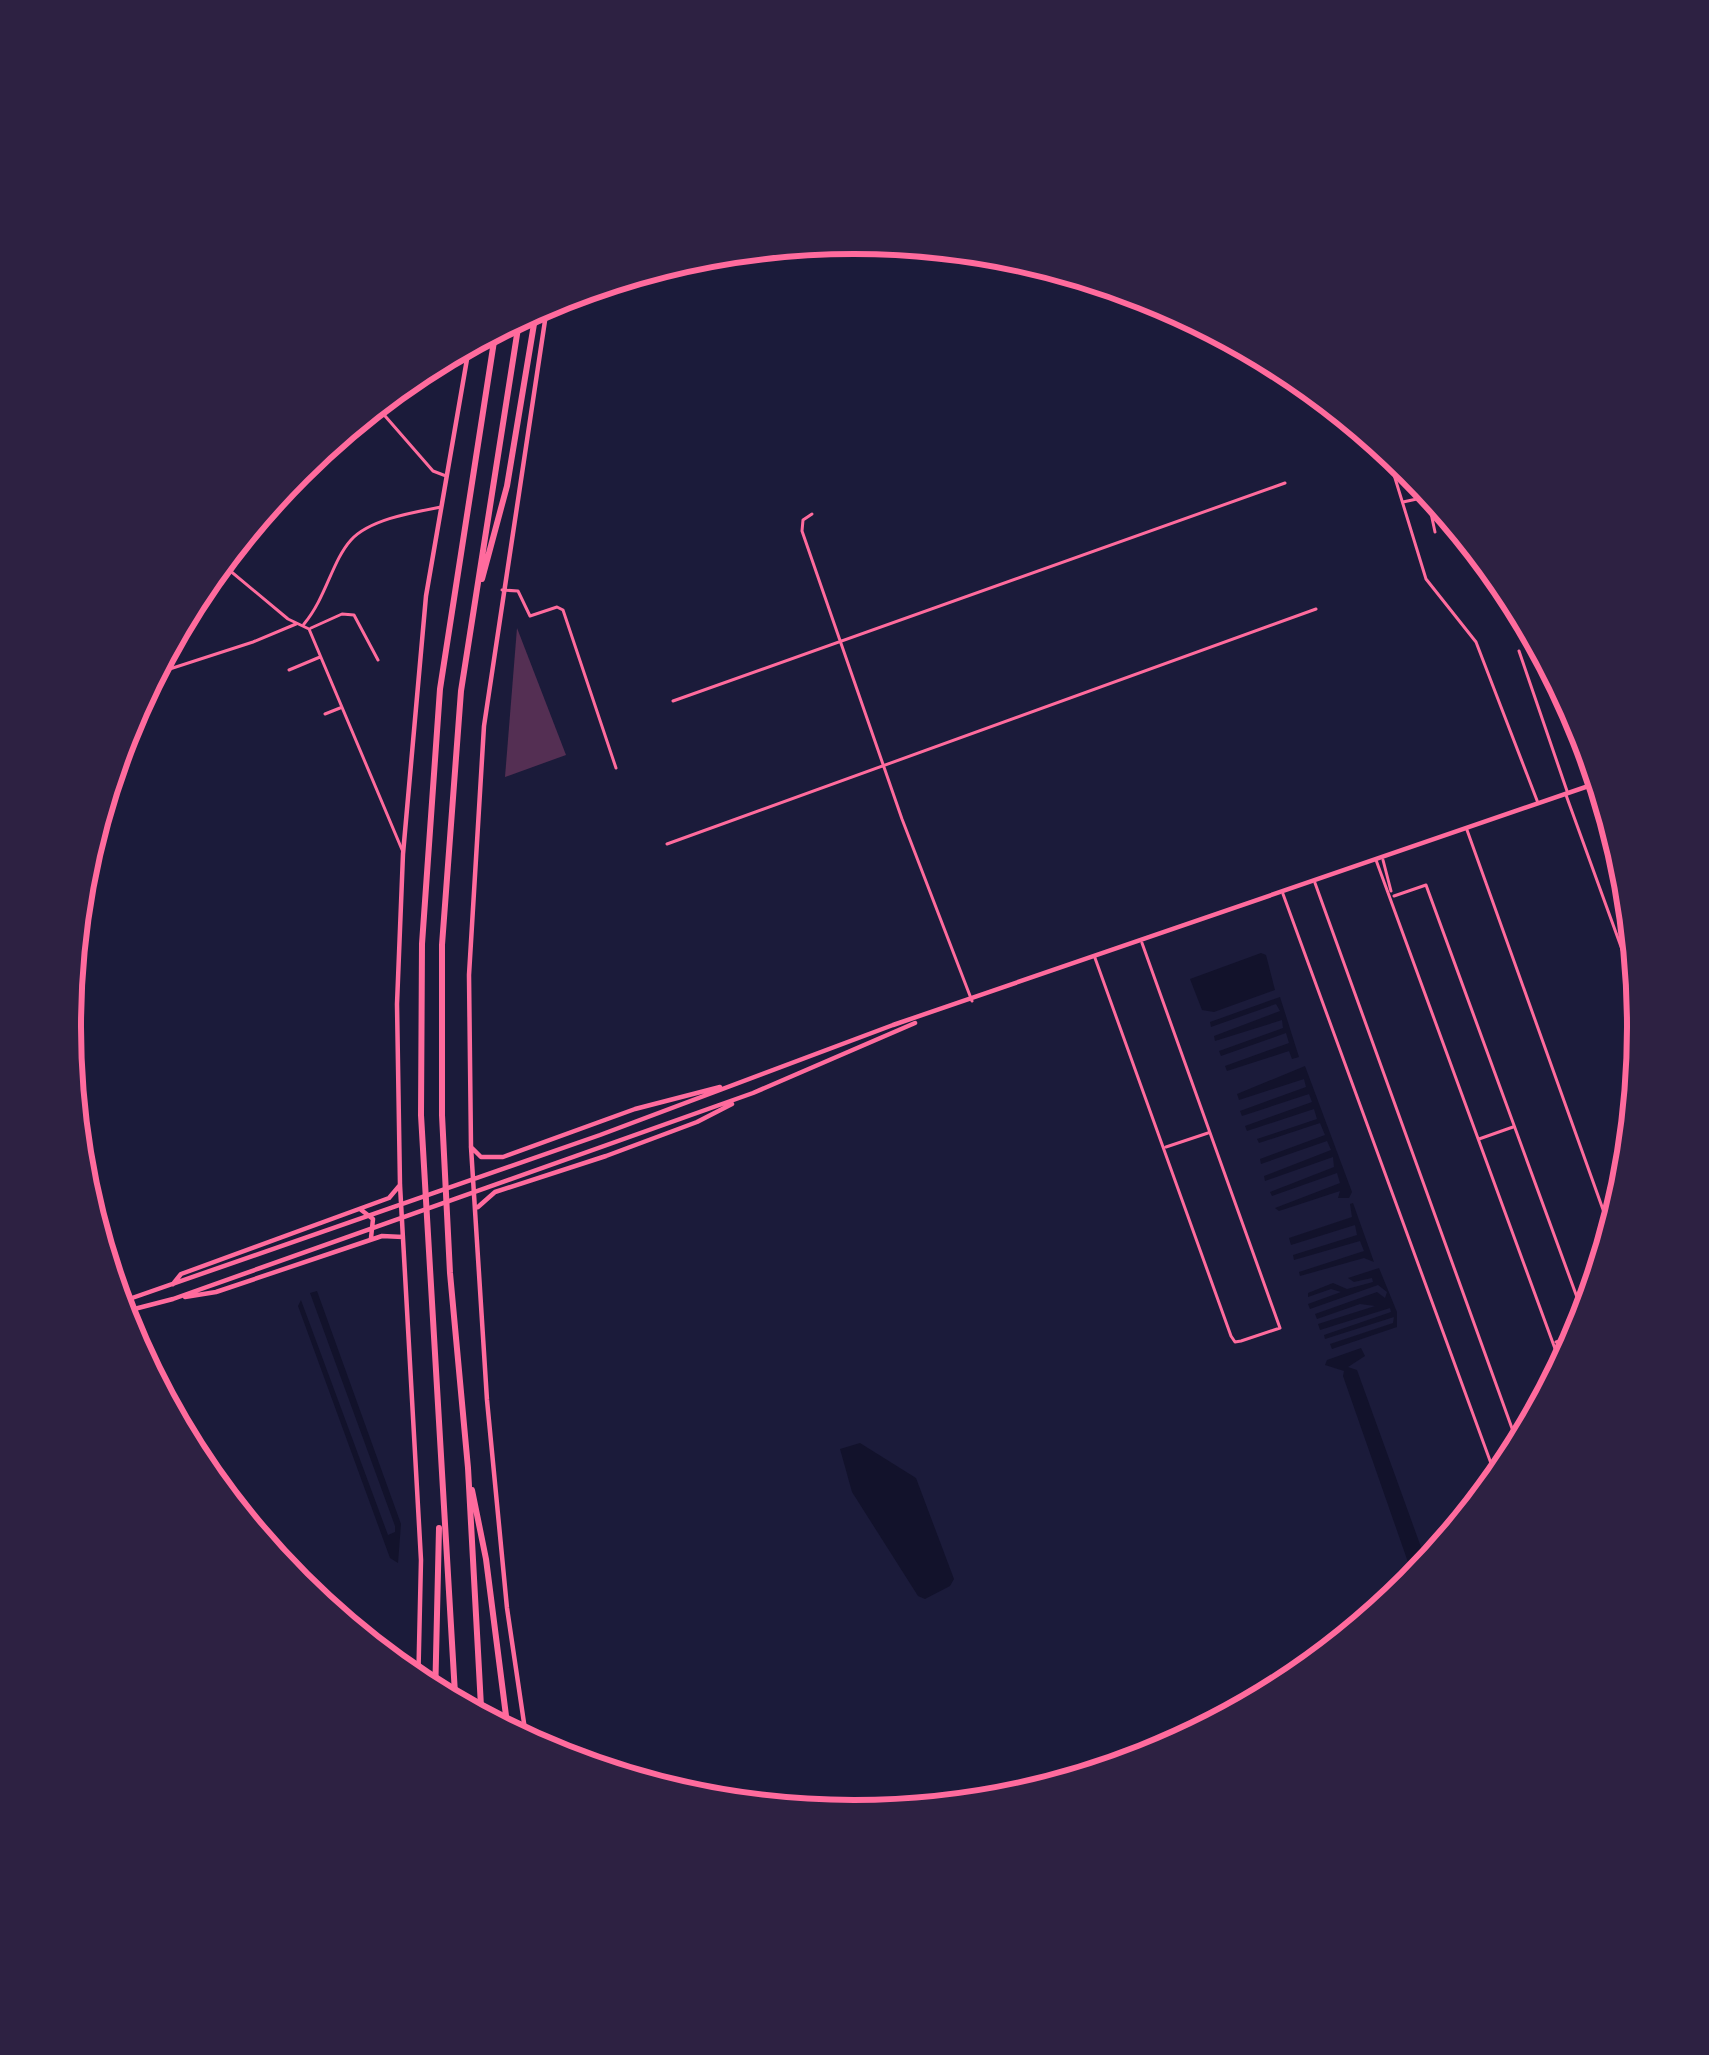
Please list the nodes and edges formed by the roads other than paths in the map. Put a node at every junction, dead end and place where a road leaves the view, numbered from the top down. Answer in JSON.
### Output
{"nodes":[{"id":1,"x":546,"y":318,"type":"edge"},
{"id":2,"x":534,"y":324,"type":"edge"},
{"id":3,"x":517,"y":332,"type":"edge"},
{"id":4,"x":494,"y":344,"type":"edge"},
{"id":5,"x":467,"y":358,"type":"edge"},
{"id":6,"x":384,"y":414,"type":"edge"},
{"id":7,"x":1394,"y":474,"type":"edge"},
{"id":8,"x":448,"y":477,"type":"junction"},
{"id":9,"x":1285,"y":483,"type":"dead end"},
{"id":10,"x":1418,"y":499,"type":"edge"},
{"id":11,"x":1403,"y":502,"type":"junction"},
{"id":12,"x":442,"y":507,"type":"junction"},
{"id":13,"x":1430,"y":511,"type":"edge"},
{"id":14,"x":812,"y":514,"type":"dead end"},
{"id":15,"x":1435,"y":532,"type":"dead end"},
{"id":16,"x":231,"y":571,"type":"edge"},
{"id":17,"x":502,"y":590,"type":"junction"},
{"id":18,"x":475,"y":599,"type":"junction"},
{"id":19,"x":1316,"y":609,"type":"dead end"},
{"id":20,"x":300,"y":624,"type":"junction"},
{"id":21,"x":309,"y":629,"type":"junction"},
{"id":22,"x":838,"y":642,"type":"junction"},
{"id":23,"x":1519,"y":650,"type":"dead end"},
{"id":24,"x":322,"y":656,"type":"junction"},
{"id":25,"x":378,"y":660,"type":"dead end"},
{"id":26,"x":170,"y":669,"type":"edge"},
{"id":27,"x":289,"y":670,"type":"dead end"},
{"id":28,"x":673,"y":701,"type":"dead end"},
{"id":29,"x":342,"y":708,"type":"junction"},
{"id":30,"x":325,"y":714,"type":"dead end"},
{"id":31,"x":883,"y":765,"type":"junction"},
{"id":32,"x":616,"y":768,"type":"dead end"},
{"id":33,"x":1589,"y":785,"type":"edge"},
{"id":34,"x":1567,"y":793,"type":"junction"},
{"id":35,"x":1538,"y":803,"type":"junction"},
{"id":36,"x":1466,"y":828,"type":"junction"},
{"id":37,"x":667,"y":844,"type":"dead end"},
{"id":38,"x":404,"y":854,"type":"junction"},
{"id":39,"x":1379,"y":859,"type":"junction"},
{"id":40,"x":1315,"y":881,"type":"junction"},
{"id":41,"x":1283,"y":892,"type":"junction"},
{"id":42,"x":1392,"y":894,"type":"junction"},
{"id":43,"x":1142,"y":941,"type":"junction"},
{"id":44,"x":1624,"y":952,"type":"edge"},
{"id":45,"x":1095,"y":958,"type":"junction"},
{"id":46,"x":972,"y":1001,"type":"junction"},
{"id":47,"x":926,"y":1017,"type":"junction"},
{"id":48,"x":749,"y":1079,"type":"junction"},
{"id":49,"x":753,"y":1093,"type":"junction"},
{"id":50,"x":1515,"y":1126,"type":"junction"},
{"id":51,"x":1210,"y":1132,"type":"junction"},
{"id":52,"x":1479,"y":1139,"type":"junction"},
{"id":53,"x":471,"y":1147,"type":"junction"},
{"id":54,"x":1163,"y":1148,"type":"junction"},
{"id":55,"x":400,"y":1185,"type":"junction"},
{"id":56,"x":360,"y":1208,"type":"junction"},
{"id":57,"x":475,"y":1211,"type":"junction"},
{"id":58,"x":1605,"y":1215,"type":"edge"},
{"id":59,"x":403,"y":1238,"type":"junction"},
{"id":60,"x":370,"y":1239,"type":"junction"},
{"id":61,"x":172,"y":1286,"type":"junction"},
{"id":62,"x":131,"y":1299,"type":"edge"},
{"id":63,"x":173,"y":1299,"type":"junction"},
{"id":64,"x":1578,"y":1300,"type":"edge"},
{"id":65,"x":134,"y":1309,"type":"edge"},
{"id":66,"x":1562,"y":1340,"type":"edge"},
{"id":67,"x":1553,"y":1343,"type":"junction"},
{"id":68,"x":1556,"y":1352,"type":"edge"},
{"id":69,"x":1513,"y":1432,"type":"edge"},
{"id":70,"x":1492,"y":1465,"type":"edge"},
{"id":71,"x":468,"y":1468,"type":"junction"},
{"id":72,"x":441,"y":1494,"type":"junction"},
{"id":73,"x":419,"y":1666,"type":"edge"},
{"id":74,"x":436,"y":1677,"type":"edge"},
{"id":75,"x":454,"y":1689,"type":"edge"},
{"id":76,"x":481,"y":1704,"type":"edge"},
{"id":77,"x":505,"y":1717,"type":"edge"},
{"id":78,"x":525,"y":1727,"type":"edge"}],
"edges":[{"from":1,"to":17,"type":"main road"},
{"from":2,"to":18,"type":"highway"},
{"from":3,"to":18,"type":"highway"},
{"from":4,"to":72,"type":"highway"},
{"from":5,"to":8,"type":"main road"},
{"from":6,"to":8,"type":"street"},
{"from":7,"to":11,"type":"street"},
{"from":8,"to":12,"type":"main road"},
{"from":9,"to":22,"type":"street"},
{"from":10,"to":11,"type":"street"},
{"from":11,"to":35,"type":"street"},
{"from":12,"to":20,"type":"street"},
{"from":12,"to":38,"type":"main road"},
{"from":13,"to":15,"type":"street"},
{"from":14,"to":22,"type":"street"},
{"from":16,"to":20,"type":"street"},
{"from":17,"to":32,"type":"street"},
{"from":17,"to":53,"type":"main road"},
{"from":18,"to":71,"type":"highway"},
{"from":19,"to":31,"type":"street"},
{"from":20,"to":21,"type":"street"},
{"from":20,"to":26,"type":"street"},
{"from":21,"to":24,"type":"street"},
{"from":21,"to":25,"type":"street"},
{"from":22,"to":28,"type":"street"},
{"from":22,"to":31,"type":"street"},
{"from":23,"to":34,"type":"street"},
{"from":24,"to":27,"type":"street"},
{"from":24,"to":29,"type":"street"},
{"from":29,"to":30,"type":"street"},
{"from":29,"to":38,"type":"street"},
{"from":31,"to":37,"type":"street"},
{"from":31,"to":46,"type":"street"},
{"from":33,"to":34,"type":"main road"},
{"from":34,"to":35,"type":"main road"},
{"from":34,"to":44,"type":"street"},
{"from":35,"to":36,"type":"main road"},
{"from":36,"to":39,"type":"main road"},
{"from":36,"to":58,"type":"street"},
{"from":38,"to":55,"type":"main road"},
{"from":39,"to":40,"type":"main road"},
{"from":39,"to":42,"type":"street"},
{"from":40,"to":41,"type":"main road"},
{"from":40,"to":69,"type":"street"},
{"from":41,"to":43,"type":"main road"},
{"from":41,"to":70,"type":"street"},
{"from":42,"to":50,"type":"street"},
{"from":42,"to":52,"type":"street"},
{"from":43,"to":45,"type":"main road"},
{"from":43,"to":51,"type":"street"},
{"from":45,"to":46,"type":"main road"},
{"from":45,"to":54,"type":"street"},
{"from":46,"to":47,"type":"main road"},
{"from":47,"to":48,"type":"main road"},
{"from":47,"to":49,"type":"main road"},
{"from":48,"to":53,"type":"main road"},
{"from":48,"to":61,"type":"main road"},
{"from":49,"to":57,"type":"main road"},
{"from":49,"to":63,"type":"main road"},
{"from":50,"to":52,"type":"street"},
{"from":50,"to":64,"type":"street"},
{"from":51,"to":54,"type":"street"},
{"from":51,"to":54,"type":"street"},
{"from":52,"to":67,"type":"street"},
{"from":53,"to":57,"type":"main road"},
{"from":55,"to":56,"type":"main road"},
{"from":55,"to":59,"type":"main road"},
{"from":56,"to":60,"type":"main road"},
{"from":56,"to":61,"type":"main road"},
{"from":57,"to":78,"type":"main road"},
{"from":59,"to":60,"type":"main road"},
{"from":59,"to":73,"type":"main road"},
{"from":60,"to":63,"type":"main road"},
{"from":61,"to":62,"type":"main road"},
{"from":63,"to":65,"type":"main road"},
{"from":66,"to":67,"type":"street"},
{"from":67,"to":68,"type":"street"},
{"from":71,"to":76,"type":"highway"},
{"from":71,"to":77,"type":"highway"},
{"from":72,"to":74,"type":"highway"},
{"from":72,"to":75,"type":"highway"}]}
